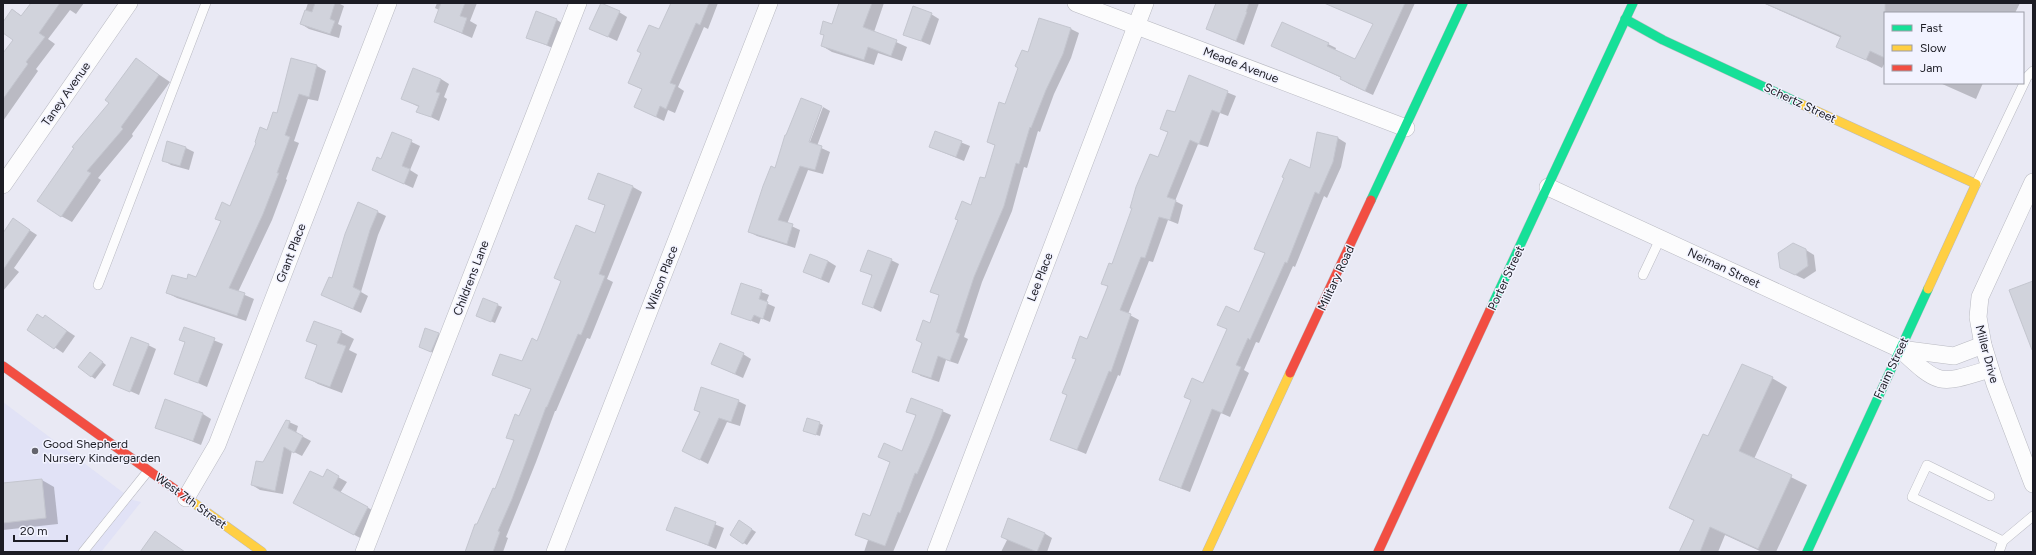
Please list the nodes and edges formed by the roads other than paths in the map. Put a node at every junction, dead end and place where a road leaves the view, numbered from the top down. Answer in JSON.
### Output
{"nodes":[{"id":1,"x":129,"y":3,"type":"edge"},
{"id":2,"x":206,"y":3,"type":"edge"},
{"id":3,"x":388,"y":3,"type":"edge"},
{"id":4,"x":578,"y":3,"type":"edge"},
{"id":5,"x":770,"y":3,"type":"edge"},
{"id":6,"x":1076,"y":3,"type":"edge"},
{"id":7,"x":1145,"y":3,"type":"edge"},
{"id":8,"x":1463,"y":3,"type":"edge"},
{"id":9,"x":1633,"y":3,"type":"edge"},
{"id":10,"x":1626,"y":19,"type":"junction"},
{"id":11,"x":1136,"y":26,"type":"junction"},
{"id":12,"x":2033,"y":71,"type":"edge"},
{"id":13,"x":1406,"y":128,"type":"junction"},
{"id":14,"x":2033,"y":182,"type":"edge"},
{"id":15,"x":1976,"y":184,"type":"junction"},
{"id":16,"x":3,"y":185,"type":"edge"},
{"id":17,"x":1548,"y":187,"type":"junction"},
{"id":18,"x":1660,"y":239,"type":"junction"},
{"id":19,"x":1643,"y":275,"type":"dead end"},
{"id":20,"x":98,"y":285,"type":"dead end"},
{"id":21,"x":1983,"y":345,"type":"junction"},
{"id":22,"x":1900,"y":349,"type":"junction"},
{"id":23,"x":3,"y":366,"type":"edge"},
{"id":24,"x":1990,"y":368,"type":"junction"},
{"id":25,"x":148,"y":471,"type":"junction"},
{"id":26,"x":2033,"y":484,"type":"edge"},
{"id":27,"x":1990,"y":496,"type":"dead end"},
{"id":28,"x":186,"y":498,"type":"junction"},
{"id":29,"x":2033,"y":516,"type":"edge"},
{"id":30,"x":2003,"y":541,"type":"junction"},
{"id":31,"x":83,"y":552,"type":"edge"},
{"id":32,"x":262,"y":552,"type":"edge"},
{"id":33,"x":364,"y":552,"type":"edge"},
{"id":34,"x":555,"y":552,"type":"edge"},
{"id":35,"x":936,"y":552,"type":"edge"},
{"id":36,"x":1207,"y":552,"type":"edge"},
{"id":37,"x":1378,"y":552,"type":"edge"},
{"id":38,"x":1807,"y":552,"type":"edge"},
{"id":39,"x":1999,"y":552,"type":"edge"}],
"edges":[{"from":1,"to":16,"type":"street","name":"Taney Avenue"},
{"from":2,"to":20,"type":"lane"},
{"from":3,"to":28,"type":"street","name":"Grant Place"},
{"from":4,"to":33,"type":"street","name":"Childrens Lane"},
{"from":5,"to":34,"type":"street","name":"Wilson Place"},
{"from":6,"to":11,"type":"street","name":"Meade Avenue"},
{"from":7,"to":11,"type":"street","name":"Lee Place"},
{"from":8,"to":13,"type":"street","name":"Military Road"},
{"from":9,"to":10,"type":"street","name":"Porter Street"},
{"from":10,"to":15,"type":"street","name":"Schertz Street"},
{"from":10,"to":17,"type":"street","name":"Porter Street"},
{"from":11,"to":13,"type":"street","name":"Meade Avenue"},
{"from":11,"to":35,"type":"street","name":"Lee Place"},
{"from":12,"to":15,"type":"lane"},
{"from":13,"to":36,"type":"street","name":"Military Road"},
{"from":14,"to":21,"type":"street","name":"Miller Drive"},
{"from":15,"to":22,"type":"street","name":"Fraim Street"},
{"from":17,"to":18,"type":"street","name":"Neiman Street"},
{"from":17,"to":37,"type":"street","name":"Porter Street"},
{"from":18,"to":19,"type":"lane"},
{"from":18,"to":22,"type":"street","name":"Neiman Street"},
{"from":21,"to":22,"type":"street","name":"Neiman Street"},
{"from":21,"to":24,"type":"street","name":"Miller Drive"},
{"from":22,"to":24,"type":"street","name":"Neiman Street"},
{"from":22,"to":38,"type":"street","name":"Fraim Street"},
{"from":23,"to":25,"type":"street","name":"West 7th Street"},
{"from":24,"to":26,"type":"street","name":"Miller Drive"},
{"from":25,"to":28,"type":"street","name":"West 7th Street"},
{"from":25,"to":31,"type":"lane"},
{"from":27,"to":30,"type":"lane"},
{"from":28,"to":32,"type":"street","name":"West 7th Street"},
{"from":29,"to":30,"type":"lane"},
{"from":30,"to":39,"type":"lane"}]}
